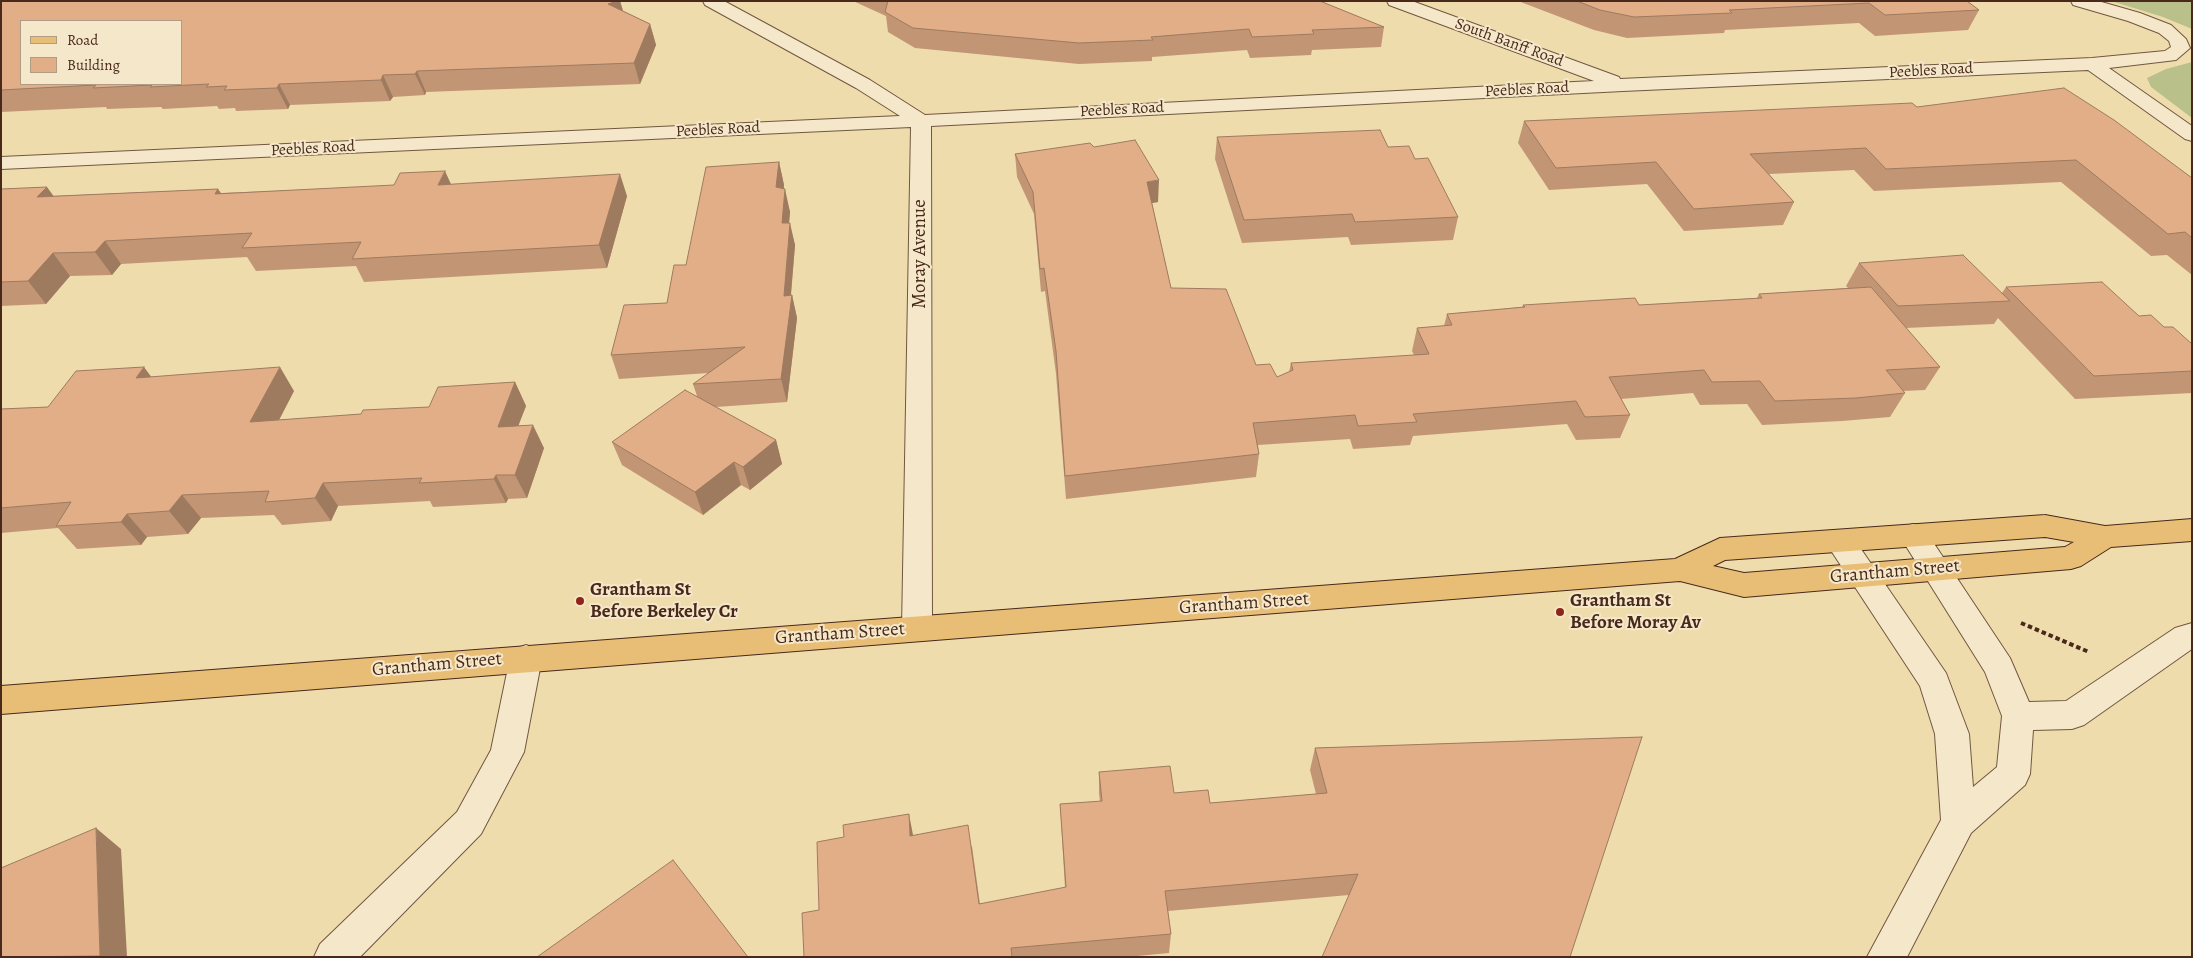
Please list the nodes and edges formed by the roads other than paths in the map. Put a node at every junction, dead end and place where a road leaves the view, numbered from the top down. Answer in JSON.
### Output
{"nodes":[{"id":1,"x":711,"y":1,"type":"edge"},
{"id":2,"x":1396,"y":1,"type":"edge"},
{"id":3,"x":2079,"y":1,"type":"edge"},
{"id":4,"x":2092,"y":64,"type":"junction"},
{"id":5,"x":1623,"y":85,"type":"junction"},
{"id":6,"x":921,"y":121,"type":"junction"},
{"id":7,"x":2192,"y":135,"type":"edge"},
{"id":8,"x":1,"y":163,"type":"edge"},
{"id":9,"x":2192,"y":530,"type":"edge"},
{"id":10,"x":1913,"y":535,"type":"junction"},
{"id":11,"x":2105,"y":537,"type":"junction"},
{"id":12,"x":1840,"y":540,"type":"junction"},
{"id":13,"x":1935,"y":569,"type":"junction"},
{"id":14,"x":1680,"y":570,"type":"junction"},
{"id":15,"x":1862,"y":575,"type":"junction"},
{"id":16,"x":918,"y":628,"type":"junction"},
{"id":17,"x":2192,"y":635,"type":"edge"},
{"id":18,"x":526,"y":658,"type":"junction"},
{"id":19,"x":1,"y":700,"type":"edge"},
{"id":20,"x":2018,"y":716,"type":"junction"},
{"id":21,"x":1959,"y":822,"type":"junction"},
{"id":22,"x":332,"y":957,"type":"edge"},
{"id":23,"x":1886,"y":957,"type":"edge"}],
"edges":[{"from":1,"to":6,"type":"street"},
{"from":2,"to":5,"type":"street","name":"South Banff Road"},
{"from":3,"to":4,"type":"street","name":"Peebles Road"},
{"from":4,"to":5,"type":"street","name":"Peebles Road"},
{"from":4,"to":7,"type":"street"},
{"from":5,"to":6,"type":"street","name":"Peebles Road"},
{"from":6,"to":8,"type":"street","name":"Peebles Road"},
{"from":6,"to":16,"type":"street","name":"Moray Avenue"},
{"from":9,"to":11,"type":"main road","name":"Grantham Street"},
{"from":10,"to":11,"type":"main road","name":"Grantham Street"},
{"from":10,"to":12,"type":"main road","name":"Grantham Street"},
{"from":10,"to":13,"type":"street"},
{"from":11,"to":13,"type":"main road","name":"Grantham Street"},
{"from":12,"to":14,"type":"main road","name":"Grantham Street"},
{"from":12,"to":15,"type":"street"},
{"from":13,"to":15,"type":"main road","name":"Grantham Street"},
{"from":13,"to":20,"type":"street"},
{"from":14,"to":15,"type":"main road","name":"Grantham Street"},
{"from":14,"to":16,"type":"main road","name":"Grantham Street"},
{"from":15,"to":21,"type":"street"},
{"from":16,"to":18,"type":"main road","name":"Grantham Street"},
{"from":17,"to":20,"type":"street"},
{"from":18,"to":19,"type":"main road","name":"Grantham Street"},
{"from":18,"to":22,"type":"street"},
{"from":20,"to":21,"type":"street"},
{"from":21,"to":23,"type":"street"}]}
